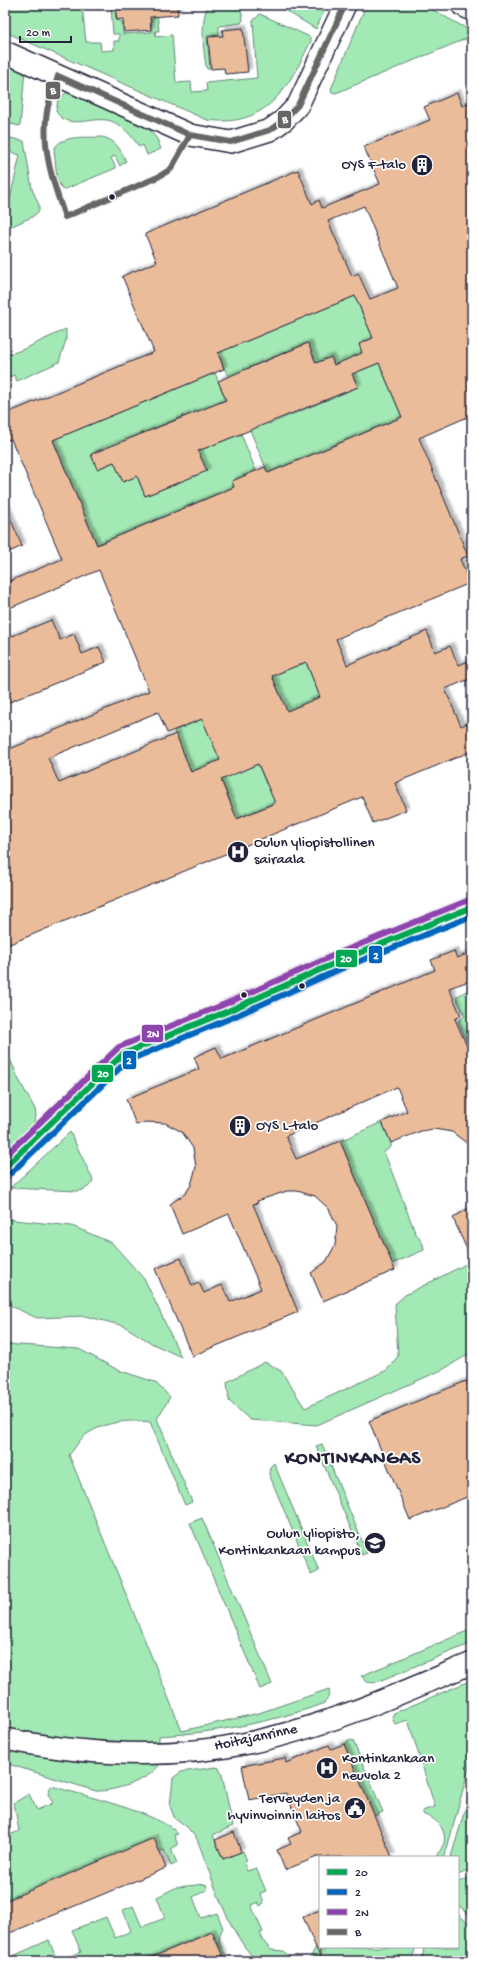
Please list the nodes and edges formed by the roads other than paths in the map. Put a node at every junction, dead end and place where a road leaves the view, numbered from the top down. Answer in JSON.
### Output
{"nodes":[{"id":1,"x":344,"y":5,"type":"edge"},
{"id":2,"x":462,"y":5,"type":"edge"},
{"id":3,"x":472,"y":10,"type":"edge"},
{"id":4,"x":5,"y":52,"type":"edge"},
{"id":5,"x":472,"y":907,"type":"edge"},
{"id":6,"x":5,"y":1168,"type":"edge"},
{"id":7,"x":472,"y":1663,"type":"edge"},
{"id":8,"x":5,"y":1739,"type":"edge"}],
"edges":[{"from":1,"to":4,"type":"street"},
{"from":2,"to":3,"type":"street"},
{"from":5,"to":6,"type":"street"},
{"from":7,"to":8,"type":"street","name":"Hoitajanrinne"}]}
